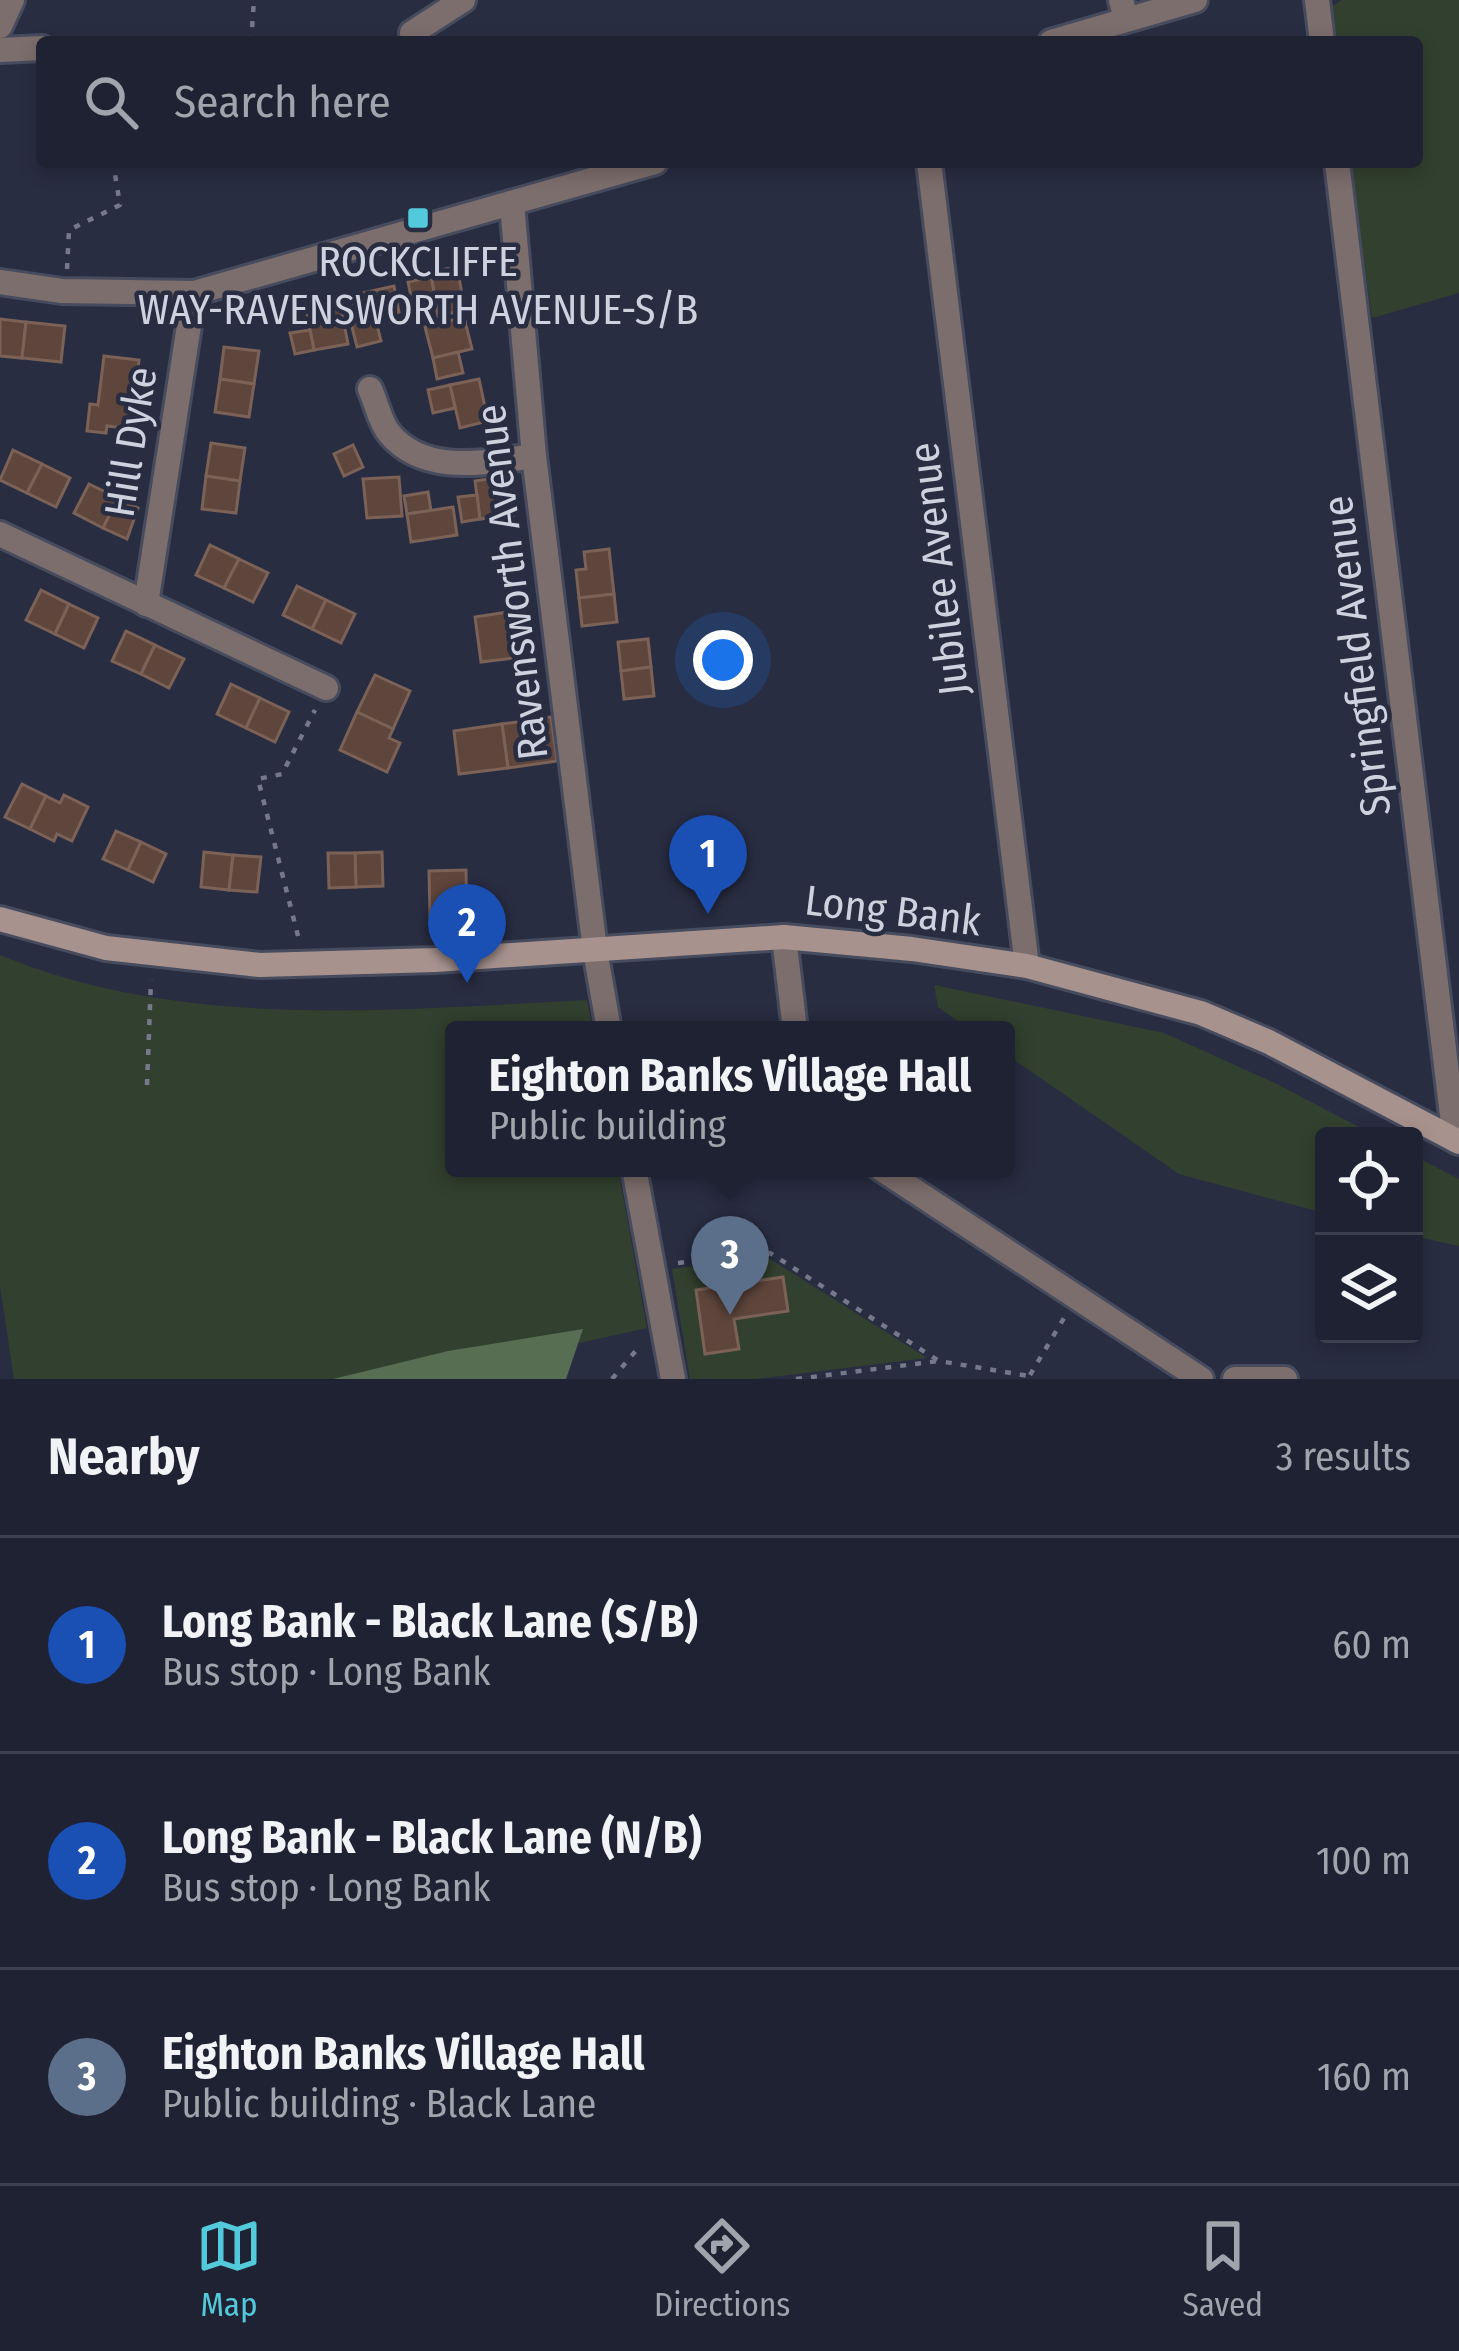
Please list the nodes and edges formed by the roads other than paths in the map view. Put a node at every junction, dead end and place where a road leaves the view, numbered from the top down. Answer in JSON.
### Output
{"nodes":[{"id":1,"x":12,"y":0,"type":"edge"},
{"id":2,"x":463,"y":0,"type":"edge"},
{"id":3,"x":1195,"y":0,"type":"edge"},
{"id":4,"x":1318,"y":5,"type":"edge"},
{"id":5,"x":1123,"y":9,"type":"edge"},
{"id":6,"x":0,"y":26,"type":"edge"},
{"id":7,"x":412,"y":33,"type":"dead end"},
{"id":8,"x":1064,"y":36,"type":"edge"},
{"id":9,"x":1321,"y":36,"type":"edge"},
{"id":10,"x":36,"y":48,"type":"edge"},
{"id":11,"x":0,"y":50,"type":"edge"},
{"id":12,"x":635,"y":168,"type":"edge"},
{"id":13,"x":930,"y":168,"type":"edge"},
{"id":14,"x":1337,"y":168,"type":"edge"},
{"id":15,"x":512,"y":204,"type":"junction"},
{"id":16,"x":0,"y":282,"type":"edge"},
{"id":17,"x":194,"y":293,"type":"junction"},
{"id":18,"x":370,"y":389,"type":"dead end"},
{"id":19,"x":534,"y":456,"type":"junction"},
{"id":20,"x":0,"y":534,"type":"edge"},
{"id":21,"x":146,"y":604,"type":"junction"},
{"id":22,"x":326,"y":688,"type":"road end"},
{"id":23,"x":0,"y":919,"type":"edge"},
{"id":24,"x":784,"y":937,"type":"junction"},
{"id":25,"x":595,"y":950,"type":"junction"},
{"id":26,"x":1027,"y":966,"type":"junction"},
{"id":27,"x":607,"y":1021,"type":"edge"},
{"id":28,"x":794,"y":1021,"type":"edge"},
{"id":29,"x":1457,"y":1141,"type":"edge"},
{"id":30,"x":636,"y":1177,"type":"edge"},
{"id":31,"x":894,"y":1177,"type":"edge"},
{"id":32,"x":673,"y":1379,"type":"edge"},
{"id":33,"x":1201,"y":1379,"type":"edge"},
{"id":34,"x":1235,"y":1379,"type":"edge"},
{"id":35,"x":1285,"y":1379,"type":"edge"}],
"edges":[{"from":1,"to":6,"type":"street"},
{"from":2,"to":7,"type":"street"},
{"from":3,"to":5,"type":"street"},
{"from":4,"to":9,"type":"street"},
{"from":5,"to":8,"type":"street"},
{"from":10,"to":11,"type":"street"},
{"from":12,"to":15,"type":"street"},
{"from":13,"to":26,"type":"street","name":"Jubilee Avenue"},
{"from":14,"to":29,"type":"street","name":"Springfield Avenue"},
{"from":15,"to":17,"type":"street"},
{"from":15,"to":19,"type":"street","name":"Ravensworth Avenue"},
{"from":16,"to":17,"type":"street"},
{"from":17,"to":21,"type":"street","name":"Hill Dyke"},
{"from":18,"to":19,"type":"street"},
{"from":19,"to":25,"type":"street","name":"Ravensworth Avenue"},
{"from":20,"to":21,"type":"street","name":"Hill Dyke"},
{"from":21,"to":22,"type":"street","name":"Hill Dyke"},
{"from":23,"to":25,"type":"main road","name":"Long Bank"},
{"from":24,"to":25,"type":"main road","name":"Long Bank"},
{"from":24,"to":26,"type":"main road","name":"Long Bank"},
{"from":24,"to":28,"type":"street"},
{"from":25,"to":27,"type":"street","name":"Ravensworth Avenue"},
{"from":26,"to":29,"type":"main road","name":"Long Bank"},
{"from":30,"to":32,"type":"street"},
{"from":31,"to":33,"type":"street"},
{"from":34,"to":35,"type":"street"}]}
